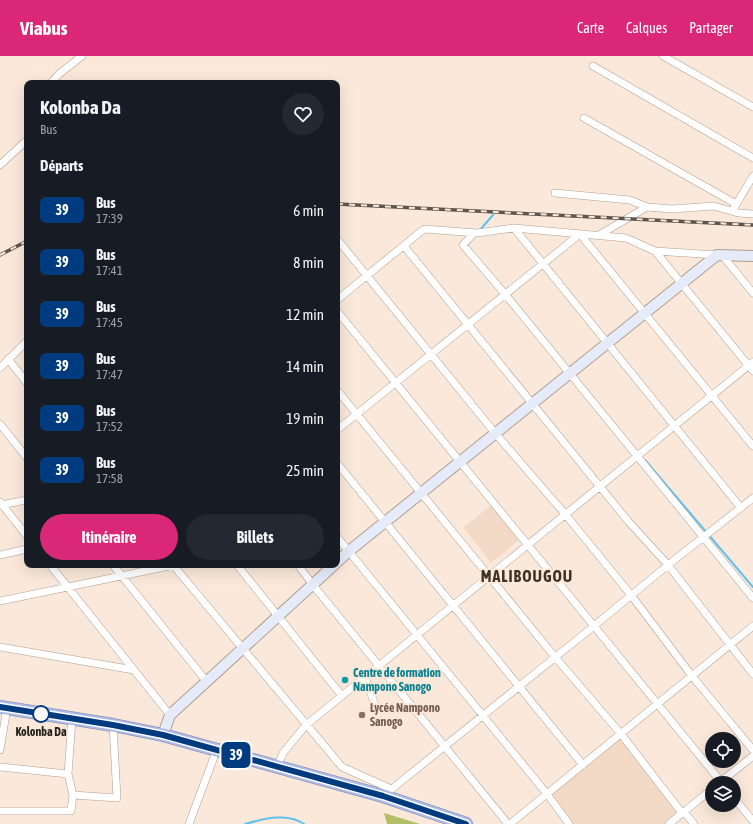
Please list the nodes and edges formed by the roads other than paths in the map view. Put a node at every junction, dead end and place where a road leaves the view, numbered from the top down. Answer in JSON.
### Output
{"nodes":[{"id":1,"x":82,"y":56,"type":"edge"},
{"id":2,"x":663,"y":56,"type":"edge"},
{"id":3,"x":593,"y":66,"type":"dead end"},
{"id":4,"x":54,"y":80,"type":"edge"},
{"id":5,"x":753,"y":107,"type":"edge"},
{"id":6,"x":584,"y":118,"type":"dead end"},
{"id":7,"x":24,"y":143,"type":"edge"},
{"id":8,"x":753,"y":158,"type":"edge"},
{"id":9,"x":0,"y":165,"type":"edge"},
{"id":10,"x":753,"y":176,"type":"edge"},
{"id":11,"x":555,"y":193,"type":"dead end"},
{"id":12,"x":736,"y":204,"type":"junction"},
{"id":13,"x":647,"y":207,"type":"junction"},
{"id":14,"x":732,"y":212,"type":"junction"},
{"id":15,"x":753,"y":214,"type":"edge"},
{"id":16,"x":514,"y":228,"type":"junction"},
{"id":17,"x":474,"y":233,"type":"junction"},
{"id":18,"x":580,"y":234,"type":"junction"},
{"id":19,"x":599,"y":235,"type":"junction"},
{"id":20,"x":340,"y":243,"type":"edge"},
{"id":21,"x":404,"y":246,"type":"junction"},
{"id":22,"x":655,"y":251,"type":"junction"},
{"id":23,"x":719,"y":255,"type":"junction"},
{"id":24,"x":753,"y":256,"type":"edge"},
{"id":25,"x":542,"y":264,"type":"junction"},
{"id":26,"x":366,"y":276,"type":"junction"},
{"id":27,"x":681,"y":283,"type":"junction"},
{"id":28,"x":753,"y":293,"type":"edge"},
{"id":29,"x":505,"y":294,"type":"junction"},
{"id":30,"x":340,"y":298,"type":"edge"},
{"id":31,"x":645,"y":313,"type":"junction"},
{"id":32,"x":340,"y":315,"type":"edge"},
{"id":33,"x":468,"y":324,"type":"junction"},
{"id":34,"x":24,"y":344,"type":"edge"},
{"id":35,"x":607,"y":344,"type":"junction"},
{"id":36,"x":430,"y":354,"type":"junction"},
{"id":37,"x":8,"y":359,"type":"junction"},
{"id":38,"x":751,"y":366,"type":"edge"},
{"id":39,"x":0,"y":368,"type":"edge"},
{"id":40,"x":570,"y":373,"type":"junction"},
{"id":41,"x":24,"y":379,"type":"edge"},
{"id":42,"x":395,"y":383,"type":"junction"},
{"id":43,"x":340,"y":394,"type":"edge"},
{"id":44,"x":712,"y":395,"type":"junction"},
{"id":45,"x":532,"y":404,"type":"junction"},
{"id":46,"x":356,"y":414,"type":"junction"},
{"id":47,"x":0,"y":424,"type":"edge"},
{"id":48,"x":674,"y":426,"type":"junction"},
{"id":49,"x":340,"y":427,"type":"edge"},
{"id":50,"x":495,"y":433,"type":"junction"},
{"id":51,"x":753,"y":446,"type":"edge"},
{"id":52,"x":24,"y":454,"type":"edge"},
{"id":53,"x":637,"y":456,"type":"junction"},
{"id":54,"x":460,"y":462,"type":"junction"},
{"id":55,"x":340,"y":467,"type":"edge"},
{"id":56,"x":600,"y":486,"type":"junction"},
{"id":57,"x":421,"y":493,"type":"junction"},
{"id":58,"x":24,"y":500,"type":"edge"},
{"id":59,"x":752,"y":501,"type":"edge"},
{"id":60,"x":1,"y":504,"type":"edge"},
{"id":61,"x":741,"y":508,"type":"junction"},
{"id":62,"x":565,"y":514,"type":"junction"},
{"id":63,"x":385,"y":522,"type":"junction"},
{"id":64,"x":24,"y":532,"type":"edge"},
{"id":65,"x":704,"y":538,"type":"junction"},
{"id":66,"x":340,"y":540,"type":"edge"},
{"id":67,"x":528,"y":545,"type":"junction"},
{"id":68,"x":24,"y":550,"type":"edge"},
{"id":69,"x":349,"y":551,"type":"junction"},
{"id":70,"x":0,"y":554,"type":"edge"},
{"id":71,"x":340,"y":559,"type":"edge"},
{"id":72,"x":668,"y":565,"type":"junction"},
{"id":73,"x":52,"y":568,"type":"edge"},
{"id":74,"x":115,"y":568,"type":"edge"},
{"id":75,"x":160,"y":568,"type":"edge"},
{"id":76,"x":176,"y":568,"type":"edge"},
{"id":77,"x":239,"y":568,"type":"edge"},
{"id":78,"x":300,"y":568,"type":"edge"},
{"id":79,"x":331,"y":568,"type":"edge"},
{"id":80,"x":122,"y":576,"type":"junction"},
{"id":81,"x":489,"y":576,"type":"junction"},
{"id":82,"x":313,"y":585,"type":"junction"},
{"id":83,"x":68,"y":587,"type":"junction"},
{"id":84,"x":631,"y":595,"type":"junction"},
{"id":85,"x":753,"y":598,"type":"edge"},
{"id":86,"x":0,"y":601,"type":"edge"},
{"id":87,"x":453,"y":606,"type":"junction"},
{"id":88,"x":278,"y":617,"type":"junction"},
{"id":89,"x":594,"y":626,"type":"junction"},
{"id":90,"x":753,"y":626,"type":"edge"},
{"id":91,"x":417,"y":635,"type":"junction"},
{"id":92,"x":729,"y":645,"type":"junction"},
{"id":93,"x":0,"y":647,"type":"edge"},
{"id":94,"x":243,"y":648,"type":"junction"},
{"id":95,"x":555,"y":657,"type":"junction"},
{"id":96,"x":379,"y":666,"type":"junction"},
{"id":97,"x":134,"y":670,"type":"junction"},
{"id":98,"x":753,"y":674,"type":"edge"},
{"id":99,"x":692,"y":676,"type":"junction"},
{"id":100,"x":365,"y":678,"type":"junction"},
{"id":101,"x":207,"y":682,"type":"junction"},
{"id":102,"x":519,"y":686,"type":"junction"},
{"id":103,"x":342,"y":696,"type":"junction"},
{"id":104,"x":657,"y":704,"type":"junction"},
{"id":105,"x":3,"y":707,"type":"edge"},
{"id":106,"x":376,"y":708,"type":"dead end"},
{"id":107,"x":170,"y":715,"type":"junction"},
{"id":108,"x":483,"y":716,"type":"junction"},
{"id":109,"x":72,"y":718,"type":"junction"},
{"id":110,"x":113,"y":725,"type":"junction"},
{"id":111,"x":306,"y":725,"type":"junction"},
{"id":112,"x":621,"y":734,"type":"junction"},
{"id":113,"x":163,"y":735,"type":"junction"},
{"id":114,"x":444,"y":746,"type":"junction"},
{"id":115,"x":217,"y":749,"type":"junction"},
{"id":116,"x":0,"y":750,"type":"edge"},
{"id":117,"x":753,"y":750,"type":"edge"},
{"id":118,"x":753,"y":756,"type":"edge"},
{"id":119,"x":583,"y":765,"type":"junction"},
{"id":120,"x":0,"y":767,"type":"edge"},
{"id":121,"x":277,"y":767,"type":"junction"},
{"id":122,"x":68,"y":774,"type":"junction"},
{"id":123,"x":715,"y":776,"type":"edge"},
{"id":124,"x":729,"y":776,"type":"edge"},
{"id":125,"x":387,"y":793,"type":"junction"},
{"id":126,"x":547,"y":794,"type":"junction"},
{"id":127,"x":73,"y":795,"type":"junction"},
{"id":128,"x":705,"y":795,"type":"edge"},
{"id":129,"x":741,"y":806,"type":"edge"},
{"id":130,"x":0,"y":810,"type":"edge"},
{"id":131,"x":683,"y":812,"type":"junction"},
{"id":132,"x":753,"y":821,"type":"edge"},
{"id":133,"x":189,"y":824,"type":"edge"},
{"id":134,"x":466,"y":824,"type":"edge"},
{"id":135,"x":509,"y":824,"type":"edge"},
{"id":136,"x":569,"y":824,"type":"edge"},
{"id":137,"x":668,"y":824,"type":"edge"},
{"id":138,"x":694,"y":824,"type":"edge"}],
"edges":[{"from":1,"to":4,"type":"street"},
{"from":2,"to":5,"type":"street"},
{"from":3,"to":8,"type":"street"},
{"from":6,"to":12,"type":"street"},
{"from":7,"to":9,"type":"street"},
{"from":10,"to":12,"type":"street"},
{"from":11,"to":13,"type":"street"},
{"from":12,"to":14,"type":"street"},
{"from":13,"to":14,"type":"street"},
{"from":13,"to":19,"type":"street"},
{"from":14,"to":15,"type":"street"},
{"from":16,"to":17,"type":"street"},
{"from":16,"to":18,"type":"street"},
{"from":16,"to":25,"type":"street"},
{"from":17,"to":21,"type":"street"},
{"from":17,"to":29,"type":"street"},
{"from":18,"to":19,"type":"street"},
{"from":18,"to":25,"type":"street"},
{"from":18,"to":31,"type":"street"},
{"from":19,"to":22,"type":"street"},
{"from":20,"to":26,"type":"street"},
{"from":21,"to":26,"type":"street"},
{"from":21,"to":33,"type":"street"},
{"from":22,"to":23,"type":"street"},
{"from":22,"to":27,"type":"street"},
{"from":23,"to":24,"type":"street"},
{"from":23,"to":27,"type":"street"},
{"from":23,"to":28,"type":"street"},
{"from":25,"to":29,"type":"street"},
{"from":25,"to":35,"type":"street"},
{"from":26,"to":30,"type":"street"},
{"from":26,"to":36,"type":"street"},
{"from":27,"to":31,"type":"street"},
{"from":27,"to":38,"type":"street"},
{"from":29,"to":33,"type":"street"},
{"from":29,"to":40,"type":"street"},
{"from":31,"to":35,"type":"street"},
{"from":31,"to":44,"type":"street"},
{"from":32,"to":42,"type":"street"},
{"from":33,"to":36,"type":"street"},
{"from":33,"to":45,"type":"street"},
{"from":34,"to":37,"type":"street"},
{"from":35,"to":40,"type":"street"},
{"from":35,"to":48,"type":"street"},
{"from":36,"to":42,"type":"street"},
{"from":36,"to":50,"type":"street"},
{"from":37,"to":39,"type":"street"},
{"from":37,"to":41,"type":"street"},
{"from":38,"to":44,"type":"street"},
{"from":40,"to":45,"type":"street"},
{"from":40,"to":53,"type":"street"},
{"from":42,"to":46,"type":"street"},
{"from":42,"to":54,"type":"street"},
{"from":43,"to":46,"type":"street"},
{"from":44,"to":48,"type":"street"},
{"from":44,"to":51,"type":"street"},
{"from":45,"to":50,"type":"street"},
{"from":45,"to":56,"type":"street"},
{"from":46,"to":49,"type":"street"},
{"from":46,"to":57,"type":"street"},
{"from":47,"to":52,"type":"street"},
{"from":48,"to":53,"type":"street"},
{"from":48,"to":61,"type":"street"},
{"from":50,"to":54,"type":"street"},
{"from":50,"to":62,"type":"street"},
{"from":53,"to":56,"type":"street"},
{"from":53,"to":65,"type":"street"},
{"from":54,"to":57,"type":"street"},
{"from":54,"to":67,"type":"street"},
{"from":55,"to":63,"type":"street"},
{"from":56,"to":62,"type":"street"},
{"from":56,"to":72,"type":"street"},
{"from":57,"to":63,"type":"street"},
{"from":57,"to":81,"type":"street"},
{"from":58,"to":60,"type":"street"},
{"from":59,"to":61,"type":"street"},
{"from":60,"to":64,"type":"street"},
{"from":61,"to":65,"type":"street"},
{"from":62,"to":67,"type":"street"},
{"from":62,"to":84,"type":"street"},
{"from":63,"to":69,"type":"street"},
{"from":63,"to":87,"type":"street"},
{"from":65,"to":72,"type":"street"},
{"from":65,"to":85,"type":"street"},
{"from":66,"to":69,"type":"street"},
{"from":67,"to":81,"type":"street"},
{"from":67,"to":89,"type":"street"},
{"from":68,"to":70,"type":"street"},
{"from":69,"to":71,"type":"street"},
{"from":69,"to":91,"type":"street"},
{"from":72,"to":84,"type":"street"},
{"from":72,"to":92,"type":"street"},
{"from":73,"to":83,"type":"street"},
{"from":74,"to":80,"type":"street"},
{"from":75,"to":80,"type":"street"},
{"from":76,"to":94,"type":"street"},
{"from":77,"to":88,"type":"street"},
{"from":78,"to":82,"type":"street"},
{"from":79,"to":82,"type":"street"},
{"from":80,"to":83,"type":"street"},
{"from":80,"to":101,"type":"street"},
{"from":81,"to":87,"type":"street"},
{"from":81,"to":95,"type":"street"},
{"from":82,"to":88,"type":"street"},
{"from":82,"to":96,"type":"street"},
{"from":83,"to":86,"type":"street"},
{"from":83,"to":97,"type":"street"},
{"from":84,"to":89,"type":"street"},
{"from":84,"to":99,"type":"street"},
{"from":87,"to":91,"type":"street"},
{"from":87,"to":102,"type":"street"},
{"from":88,"to":94,"type":"street"},
{"from":88,"to":103,"type":"street"},
{"from":89,"to":95,"type":"street"},
{"from":89,"to":104,"type":"street"},
{"from":90,"to":92,"type":"street"},
{"from":91,"to":96,"type":"street"},
{"from":91,"to":108,"type":"street"},
{"from":92,"to":98,"type":"street"},
{"from":92,"to":99,"type":"street"},
{"from":93,"to":97,"type":"street"},
{"from":94,"to":101,"type":"street"},
{"from":94,"to":111,"type":"street"},
{"from":95,"to":102,"type":"street"},
{"from":95,"to":112,"type":"street"},
{"from":96,"to":100,"type":"street"},
{"from":96,"to":114,"type":"street"},
{"from":97,"to":107,"type":"street"},
{"from":99,"to":104,"type":"street"},
{"from":99,"to":117,"type":"street"},
{"from":100,"to":103,"type":"street"},
{"from":100,"to":106,"type":"street"},
{"from":101,"to":107,"type":"street"},
{"from":102,"to":108,"type":"street"},
{"from":102,"to":119,"type":"street"},
{"from":103,"to":111,"type":"street"},
{"from":104,"to":112,"type":"street"},
{"from":104,"to":123,"type":"street"},
{"from":105,"to":109,"type":"highway"},
{"from":105,"to":116,"type":"street"},
{"from":107,"to":113,"type":"street"},
{"from":108,"to":114,"type":"street"},
{"from":108,"to":126,"type":"street"},
{"from":109,"to":110,"type":"highway"},
{"from":109,"to":122,"type":"street"},
{"from":110,"to":113,"type":"highway"},
{"from":110,"to":127,"type":"street"},
{"from":111,"to":121,"type":"street"},
{"from":111,"to":125,"type":"street"},
{"from":112,"to":119,"type":"street"},
{"from":112,"to":131,"type":"street"},
{"from":113,"to":115,"type":"highway"},
{"from":114,"to":125,"type":"street"},
{"from":114,"to":135,"type":"street"},
{"from":115,"to":121,"type":"highway"},
{"from":115,"to":133,"type":"street"},
{"from":118,"to":124,"type":"street"},
{"from":119,"to":126,"type":"street"},
{"from":120,"to":122,"type":"street"},
{"from":121,"to":125,"type":"highway"},
{"from":122,"to":127,"type":"street"},
{"from":125,"to":134,"type":"highway"},
{"from":126,"to":135,"type":"street"},
{"from":126,"to":136,"type":"street"},
{"from":127,"to":130,"type":"street"},
{"from":128,"to":131,"type":"street"},
{"from":129,"to":132,"type":"street"},
{"from":131,"to":137,"type":"street"},
{"from":131,"to":138,"type":"street"}]}
